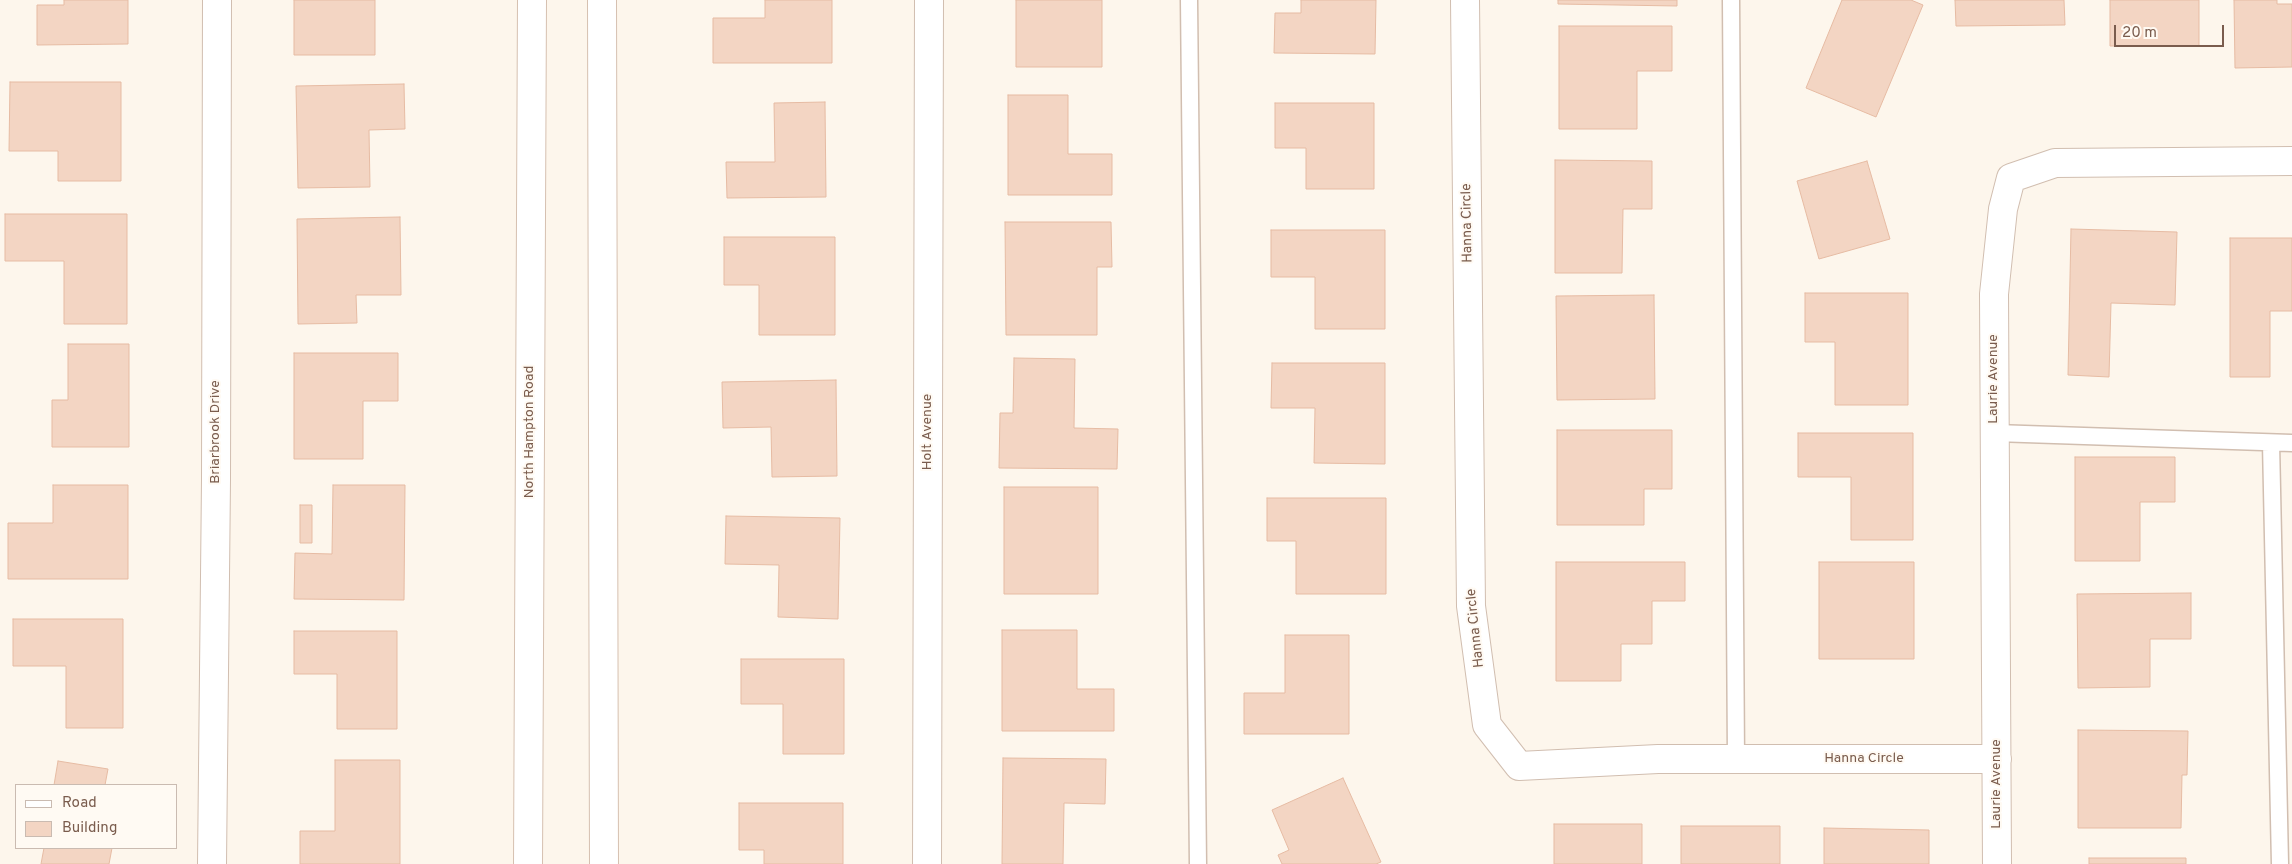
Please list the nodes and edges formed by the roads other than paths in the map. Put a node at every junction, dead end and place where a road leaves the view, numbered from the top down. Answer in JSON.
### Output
{"nodes":[{"id":1,"x":217,"y":0,"type":"edge"},
{"id":2,"x":532,"y":0,"type":"edge"},
{"id":3,"x":602,"y":0,"type":"edge"},
{"id":4,"x":929,"y":0,"type":"edge"},
{"id":5,"x":1188,"y":0,"type":"edge"},
{"id":6,"x":1466,"y":0,"type":"edge"},
{"id":7,"x":1731,"y":0,"type":"edge"},
{"id":8,"x":2292,"y":161,"type":"edge"},
{"id":9,"x":1995,"y":433,"type":"junction"},
{"id":10,"x":2271,"y":443,"type":"junction"},
{"id":11,"x":2292,"y":443,"type":"edge"},
{"id":12,"x":1736,"y":759,"type":"junction"},
{"id":13,"x":1998,"y":759,"type":"junction"},
{"id":14,"x":212,"y":864,"type":"edge"},
{"id":15,"x":528,"y":864,"type":"edge"},
{"id":16,"x":604,"y":864,"type":"edge"},
{"id":17,"x":927,"y":864,"type":"edge"},
{"id":18,"x":1198,"y":864,"type":"edge"},
{"id":19,"x":1998,"y":864,"type":"edge"},
{"id":20,"x":2280,"y":864,"type":"edge"}],
"edges":[{"from":1,"to":14,"type":"street","name":"Briarbrook Drive"},
{"from":2,"to":15,"type":"street","name":"North Hampton Road"},
{"from":3,"to":16,"type":"street"},
{"from":4,"to":17,"type":"street","name":"Holt Avenue"},
{"from":5,"to":18,"type":"lane"},
{"from":6,"to":12,"type":"street","name":"Hanna Circle"},
{"from":7,"to":12,"type":"lane"},
{"from":8,"to":9,"type":"street","name":"Laurie Avenue"},
{"from":9,"to":10,"type":"lane"},
{"from":9,"to":13,"type":"street","name":"Laurie Avenue"},
{"from":10,"to":11,"type":"lane"},
{"from":10,"to":20,"type":"lane"},
{"from":12,"to":13,"type":"street","name":"Hanna Circle"},
{"from":13,"to":19,"type":"street","name":"Laurie Avenue"}]}
